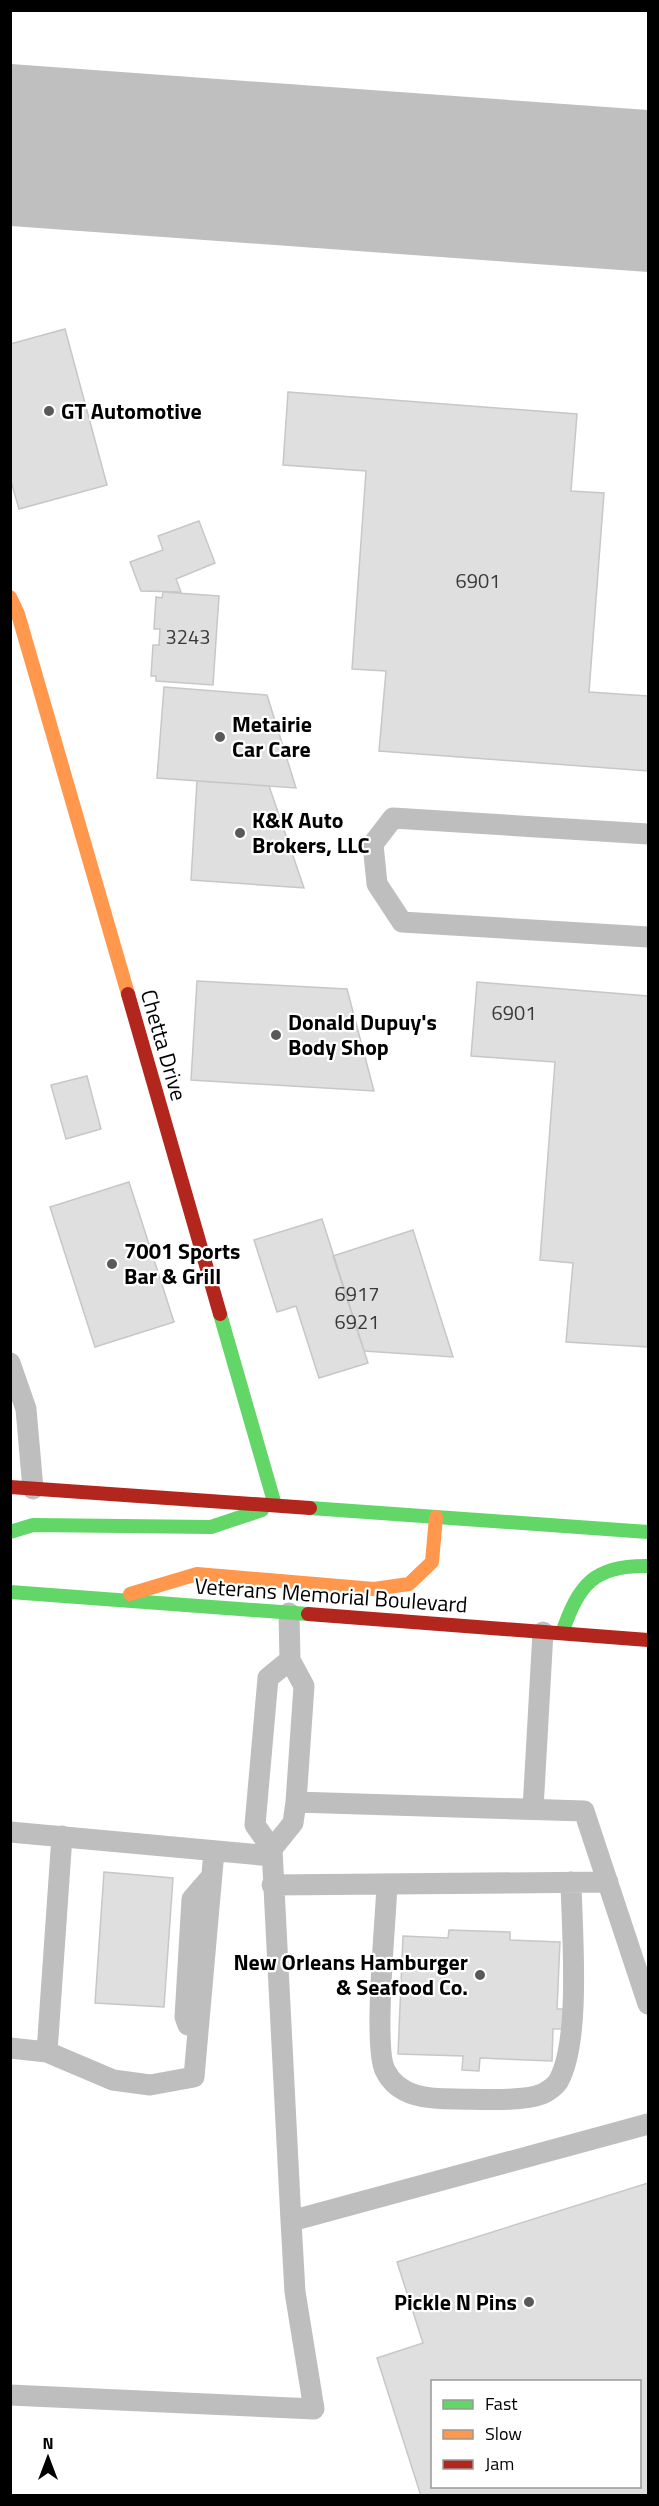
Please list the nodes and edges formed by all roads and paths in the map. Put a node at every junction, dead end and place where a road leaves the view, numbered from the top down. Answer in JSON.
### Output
{"nodes":[{"id":1,"x":10,"y":597,"type":"edge"},
{"id":2,"x":648,"y":834,"type":"edge"},
{"id":3,"x":648,"y":937,"type":"edge"},
{"id":4,"x":10,"y":1363,"type":"edge"},
{"id":5,"x":10,"y":1487,"type":"edge"},
{"id":6,"x":33,"y":1489,"type":"junction"},
{"id":7,"x":275,"y":1505,"type":"junction"},
{"id":8,"x":436,"y":1517,"type":"junction"},
{"id":9,"x":10,"y":1532,"type":"edge"},
{"id":10,"x":648,"y":1532,"type":"edge"},
{"id":11,"x":648,"y":1566,"type":"edge"},
{"id":12,"x":10,"y":1592,"type":"edge"},
{"id":13,"x":111,"y":1600,"type":"junction"},
{"id":14,"x":289,"y":1613,"type":"junction"},
{"id":15,"x":553,"y":1632,"type":"junction"},
{"id":16,"x":648,"y":1640,"type":"edge"},
{"id":17,"x":290,"y":1660,"type":"junction"},
{"id":18,"x":296,"y":1802,"type":"junction"},
{"id":19,"x":533,"y":1809,"type":"junction"},
{"id":20,"x":10,"y":1832,"type":"edge"},
{"id":21,"x":62,"y":1836,"type":"junction"},
{"id":22,"x":214,"y":1851,"type":"junction"},
{"id":23,"x":272,"y":1852,"type":"junction"},
{"id":24,"x":571,"y":1882,"type":"junction"},
{"id":25,"x":608,"y":1882,"type":"junction"},
{"id":26,"x":387,"y":1884,"type":"junction"},
{"id":27,"x":272,"y":1885,"type":"junction"},
{"id":28,"x":648,"y":2004,"type":"edge"},
{"id":29,"x":10,"y":2048,"type":"edge"},
{"id":30,"x":47,"y":2052,"type":"junction"},
{"id":31,"x":648,"y":2124,"type":"edge"},
{"id":32,"x":291,"y":2221,"type":"junction"},
{"id":33,"x":10,"y":2395,"type":"edge"}],
"edges":[{"from":1,"to":7,"type":"main road","name":"Chetta Drive"},
{"from":2,"to":3,"type":"lane"},
{"from":4,"to":6,"type":"lane"},
{"from":5,"to":6,"type":"main road"},
{"from":6,"to":7,"type":"main road"},
{"from":7,"to":8,"type":"main road"},
{"from":7,"to":9,"type":"main road"},
{"from":8,"to":10,"type":"main road"},
{"from":8,"to":13,"type":"main road"},
{"from":11,"to":15,"type":"main road"},
{"from":12,"to":13,"type":"main road","name":"Veterans Memorial Boulevard"},
{"from":13,"to":14,"type":"main road","name":"Veterans Memorial Boulevard"},
{"from":14,"to":15,"type":"main road","name":"Veterans Memorial Boulevard"},
{"from":14,"to":17,"type":"lane"},
{"from":15,"to":16,"type":"main road","name":"Veterans Memorial Boulevard"},
{"from":15,"to":19,"type":"lane"},
{"from":17,"to":18,"type":"lane"},
{"from":17,"to":23,"type":"lane"},
{"from":18,"to":19,"type":"lane"},
{"from":18,"to":23,"type":"lane"},
{"from":19,"to":25,"type":"lane"},
{"from":20,"to":21,"type":"lane"},
{"from":21,"to":22,"type":"lane"},
{"from":21,"to":30,"type":"lane"},
{"from":22,"to":23,"type":"lane"},
{"from":22,"to":30,"type":"lane"},
{"from":23,"to":27,"type":"lane"},
{"from":24,"to":25,"type":"lane"},
{"from":24,"to":26,"type":"lane"},
{"from":24,"to":26,"type":"lane"},
{"from":25,"to":28,"type":"lane"},
{"from":26,"to":27,"type":"lane"},
{"from":27,"to":32,"type":"lane"},
{"from":29,"to":30,"type":"lane"},
{"from":31,"to":32,"type":"lane"},
{"from":32,"to":33,"type":"lane"}]}
